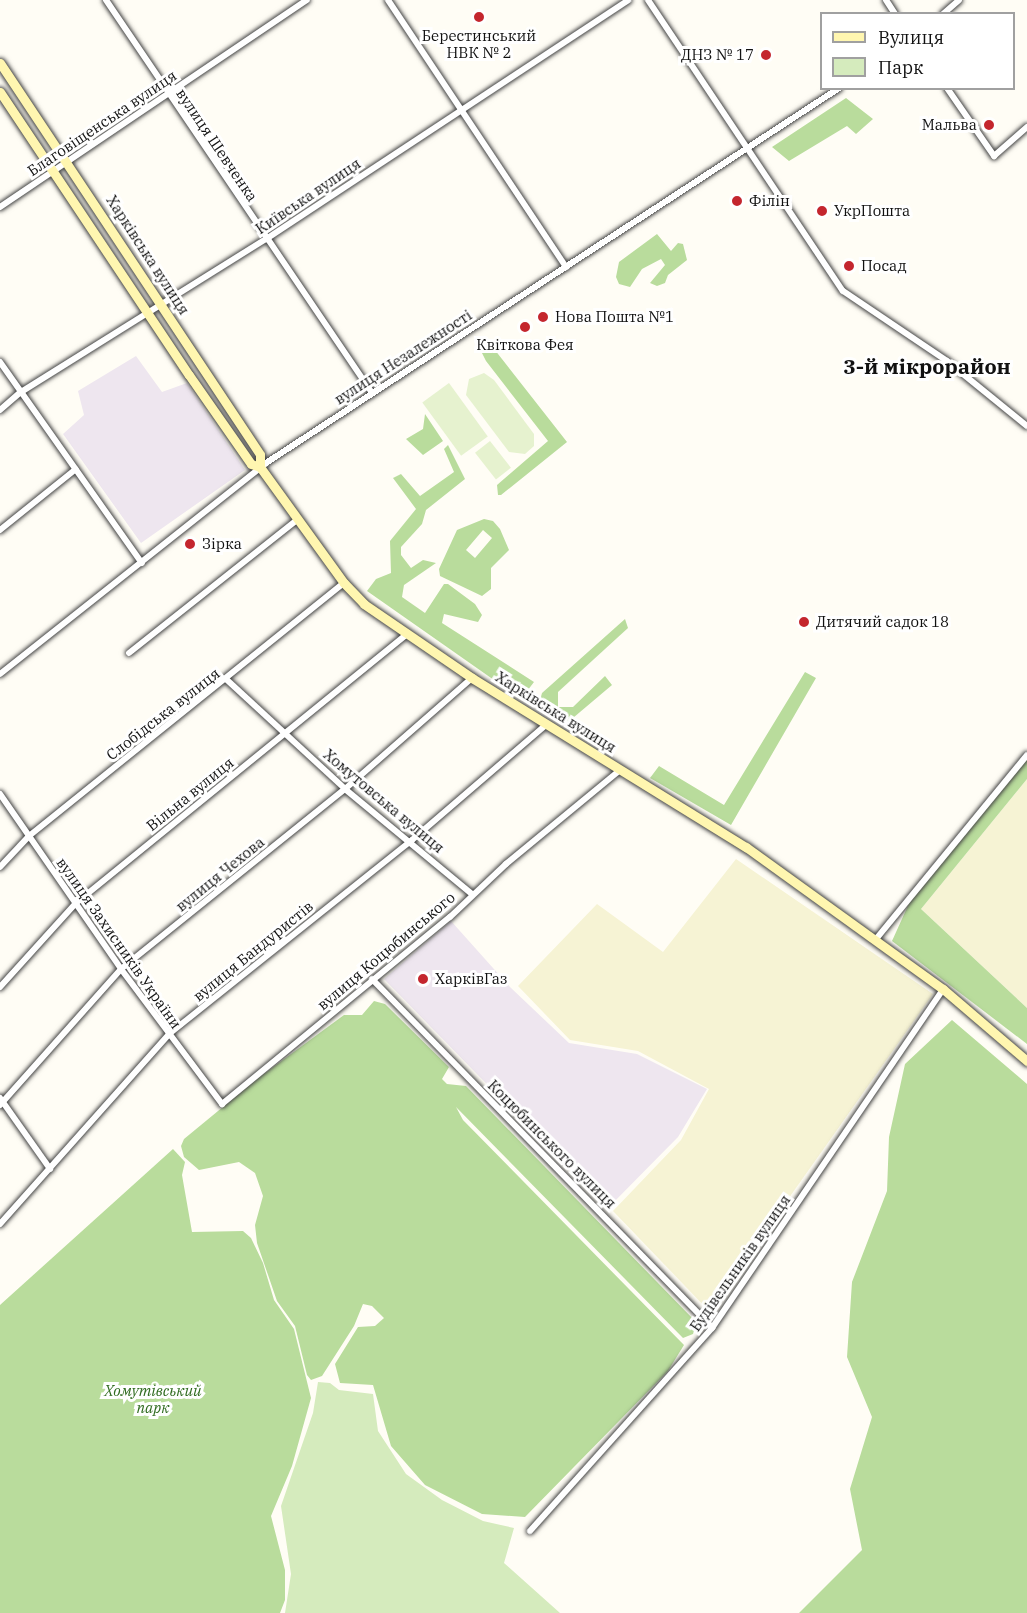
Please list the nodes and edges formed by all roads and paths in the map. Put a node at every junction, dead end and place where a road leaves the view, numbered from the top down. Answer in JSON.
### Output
{"nodes":[{"id":1,"x":106,"y":0,"type":"edge"},
{"id":2,"x":291,"y":0,"type":"edge"},
{"id":3,"x":308,"y":0,"type":"edge"},
{"id":4,"x":388,"y":0,"type":"edge"},
{"id":5,"x":628,"y":0,"type":"edge"},
{"id":6,"x":648,"y":0,"type":"edge"},
{"id":7,"x":959,"y":0,"type":"edge"},
{"id":8,"x":296,"y":8,"type":"junction"},
{"id":9,"x":945,"y":12,"type":"edge"},
{"id":10,"x":0,"y":63,"type":"edge"},
{"id":11,"x":836,"y":90,"type":"edge"},
{"id":12,"x":948,"y":90,"type":"edge"},
{"id":13,"x":0,"y":92,"type":"edge"},
{"id":14,"x":167,"y":93,"type":"junction"},
{"id":15,"x":460,"y":108,"type":"junction"},
{"id":16,"x":1027,"y":126,"type":"edge"},
{"id":17,"x":748,"y":150,"type":"junction"},
{"id":18,"x":68,"y":160,"type":"junction"},
{"id":19,"x":55,"y":170,"type":"junction"},
{"id":20,"x":0,"y":207,"type":"edge"},
{"id":21,"x":266,"y":239,"type":"junction"},
{"id":22,"x":566,"y":267,"type":"junction"},
{"id":23,"x":161,"y":302,"type":"junction"},
{"id":24,"x":148,"y":311,"type":"junction"},
{"id":25,"x":0,"y":362,"type":"edge"},
{"id":26,"x":21,"y":392,"type":"junction"},
{"id":27,"x":371,"y":392,"type":"junction"},
{"id":28,"x":0,"y":410,"type":"edge"},
{"id":29,"x":1027,"y":426,"type":"edge"},
{"id":30,"x":260,"y":467,"type":"junction"},
{"id":31,"x":76,"y":469,"type":"junction"},
{"id":32,"x":297,"y":520,"type":"junction"},
{"id":33,"x":0,"y":530,"type":"edge"},
{"id":34,"x":142,"y":563,"type":"junction"},
{"id":35,"x":344,"y":583,"type":"junction"},
{"id":36,"x":408,"y":633,"type":"junction"},
{"id":37,"x":129,"y":653,"type":"dead end"},
{"id":38,"x":0,"y":674,"type":"edge"},
{"id":39,"x":472,"y":678,"type":"junction"},
{"id":40,"x":226,"y":679,"type":"junction"},
{"id":41,"x":547,"y":724,"type":"junction"},
{"id":42,"x":285,"y":730,"type":"junction"},
{"id":43,"x":1027,"y":755,"type":"edge"},
{"id":44,"x":620,"y":770,"type":"junction"},
{"id":45,"x":345,"y":789,"type":"junction"},
{"id":46,"x":0,"y":794,"type":"edge"},
{"id":47,"x":29,"y":836,"type":"junction"},
{"id":48,"x":412,"y":840,"type":"junction"},
{"id":49,"x":0,"y":867,"type":"edge"},
{"id":50,"x":472,"y":894,"type":"junction"},
{"id":51,"x":76,"y":903,"type":"junction"},
{"id":52,"x":876,"y":939,"type":"junction"},
{"id":53,"x":121,"y":969,"type":"junction"},
{"id":54,"x":372,"y":979,"type":"junction"},
{"id":55,"x":0,"y":987,"type":"edge"},
{"id":56,"x":943,"y":988,"type":"junction"},
{"id":57,"x":169,"y":1034,"type":"junction"},
{"id":58,"x":1027,"y":1061,"type":"edge"},
{"id":59,"x":1,"y":1102,"type":"edge"},
{"id":60,"x":222,"y":1104,"type":"joint"},
{"id":61,"x":51,"y":1169,"type":"junction"},
{"id":62,"x":0,"y":1224,"type":"edge"},
{"id":63,"x":712,"y":1328,"type":"junction"},
{"id":64,"x":530,"y":1532,"type":"dead end"}],
"edges":[{"from":1,"to":14,"type":"street","name":"вулиця Шевченка"},
{"from":2,"to":8,"type":"street"},
{"from":3,"to":8,"type":"street","name":"Благовіщенська вулиця"},
{"from":4,"to":15,"type":"street"},
{"from":5,"to":15,"type":"street","name":"Київська вулиця"},
{"from":6,"to":17,"type":"street"},
{"from":7,"to":9,"type":"street"},
{"from":8,"to":14,"type":"street","name":"Благовіщенська вулиця"},
{"from":10,"to":18,"type":"street","name":"Харківська вулиця"},
{"from":11,"to":17,"type":"street","name":"вулиця Незалежності"},
{"from":12,"to":16,"type":"street"},
{"from":13,"to":19,"type":"street","name":"Харківська вулиця"},
{"from":14,"to":18,"type":"street","name":"Благовіщенська вулиця"},
{"from":14,"to":21,"type":"street","name":"вулиця Шевченка"},
{"from":15,"to":21,"type":"street","name":"Київська вулиця"},
{"from":15,"to":22,"type":"street"},
{"from":17,"to":22,"type":"street","name":"вулиця Незалежності"},
{"from":17,"to":29,"type":"street"},
{"from":18,"to":19,"type":"street","name":"Благовіщенська вулиця"},
{"from":18,"to":23,"type":"street","name":"Харківська вулиця"},
{"from":19,"to":20,"type":"street","name":"Благовіщенська вулиця"},
{"from":19,"to":24,"type":"street","name":"Харківська вулиця"},
{"from":21,"to":23,"type":"street","name":"Київська вулиця"},
{"from":21,"to":27,"type":"street","name":"вулиця Шевченка"},
{"from":22,"to":27,"type":"street","name":"вулиця Незалежності"},
{"from":23,"to":24,"type":"street","name":"Київська вулиця"},
{"from":23,"to":30,"type":"street","name":"Харківська вулиця"},
{"from":24,"to":26,"type":"street","name":"Київська вулиця"},
{"from":24,"to":30,"type":"street","name":"Харківська вулиця"},
{"from":25,"to":26,"type":"street"},
{"from":26,"to":28,"type":"street","name":"Київська вулиця"},
{"from":26,"to":31,"type":"street"},
{"from":27,"to":30,"type":"street","name":"вулиця Незалежності"},
{"from":30,"to":32,"type":"street","name":"Харківська вулиця"},
{"from":30,"to":34,"type":"street","name":"вулиця Незалежності"},
{"from":31,"to":33,"type":"street"},
{"from":31,"to":34,"type":"street"},
{"from":32,"to":35,"type":"street","name":"Харківська вулиця"},
{"from":32,"to":37,"type":"street"},
{"from":34,"to":38,"type":"street","name":"вулиця Незалежності"},
{"from":35,"to":36,"type":"street","name":"Харківська вулиця"},
{"from":35,"to":40,"type":"street","name":"Слобідська вулиця"},
{"from":36,"to":39,"type":"street","name":"Харківська вулиця"},
{"from":36,"to":42,"type":"street","name":"Вільна вулиця"},
{"from":39,"to":41,"type":"street","name":"Харківська вулиця"},
{"from":39,"to":45,"type":"street","name":"вулиця Чехова"},
{"from":40,"to":42,"type":"street","name":"Хомутовська вулиця"},
{"from":40,"to":47,"type":"street","name":"Слобідська вулиця"},
{"from":41,"to":44,"type":"street","name":"Харківська вулиця"},
{"from":41,"to":48,"type":"street","name":"вулиця Бандуристів"},
{"from":42,"to":45,"type":"street","name":"Хомутовська вулиця"},
{"from":42,"to":51,"type":"street","name":"Вільна вулиця"},
{"from":43,"to":52,"type":"street"},
{"from":44,"to":50,"type":"street","name":"вулиця Коцюбинського"},
{"from":44,"to":52,"type":"street","name":"Харківська вулиця"},
{"from":45,"to":48,"type":"street","name":"Хомутовська вулиця"},
{"from":45,"to":53,"type":"street","name":"вулиця Чехова"},
{"from":46,"to":47,"type":"street","name":"вулиця Захисників України"},
{"from":47,"to":49,"type":"street","name":"Слобідська вулиця"},
{"from":47,"to":51,"type":"street","name":"вулиця Захисників України"},
{"from":48,"to":50,"type":"street","name":"Хомутовська вулиця"},
{"from":48,"to":57,"type":"street","name":"вулиця Бандуристів"},
{"from":50,"to":54,"type":"street","name":"вулиця Коцюбинського"},
{"from":51,"to":53,"type":"street","name":"вулиця Захисників України"},
{"from":51,"to":55,"type":"street","name":"Вільна вулиця"},
{"from":52,"to":56,"type":"street","name":"Харківська вулиця"},
{"from":53,"to":57,"type":"street","name":"вулиця Захисників України"},
{"from":53,"to":59,"type":"street","name":"вулиця Чехова"},
{"from":54,"to":60,"type":"street","name":"вулиця Коцюбинського"},
{"from":54,"to":63,"type":"street","name":"Коцюбинського вулиця"},
{"from":56,"to":58,"type":"street","name":"Харківська вулиця"},
{"from":56,"to":63,"type":"street","name":"Будівельників вулиця"},
{"from":57,"to":60,"type":"street","name":"вулиця Захисників України"},
{"from":57,"to":61,"type":"street","name":"вулиця Бандуристів"},
{"from":59,"to":61,"type":"street"},
{"from":61,"to":62,"type":"street","name":"вулиця Бандуристів"},
{"from":63,"to":64,"type":"street","name":"Будівельників вулиця"}]}
